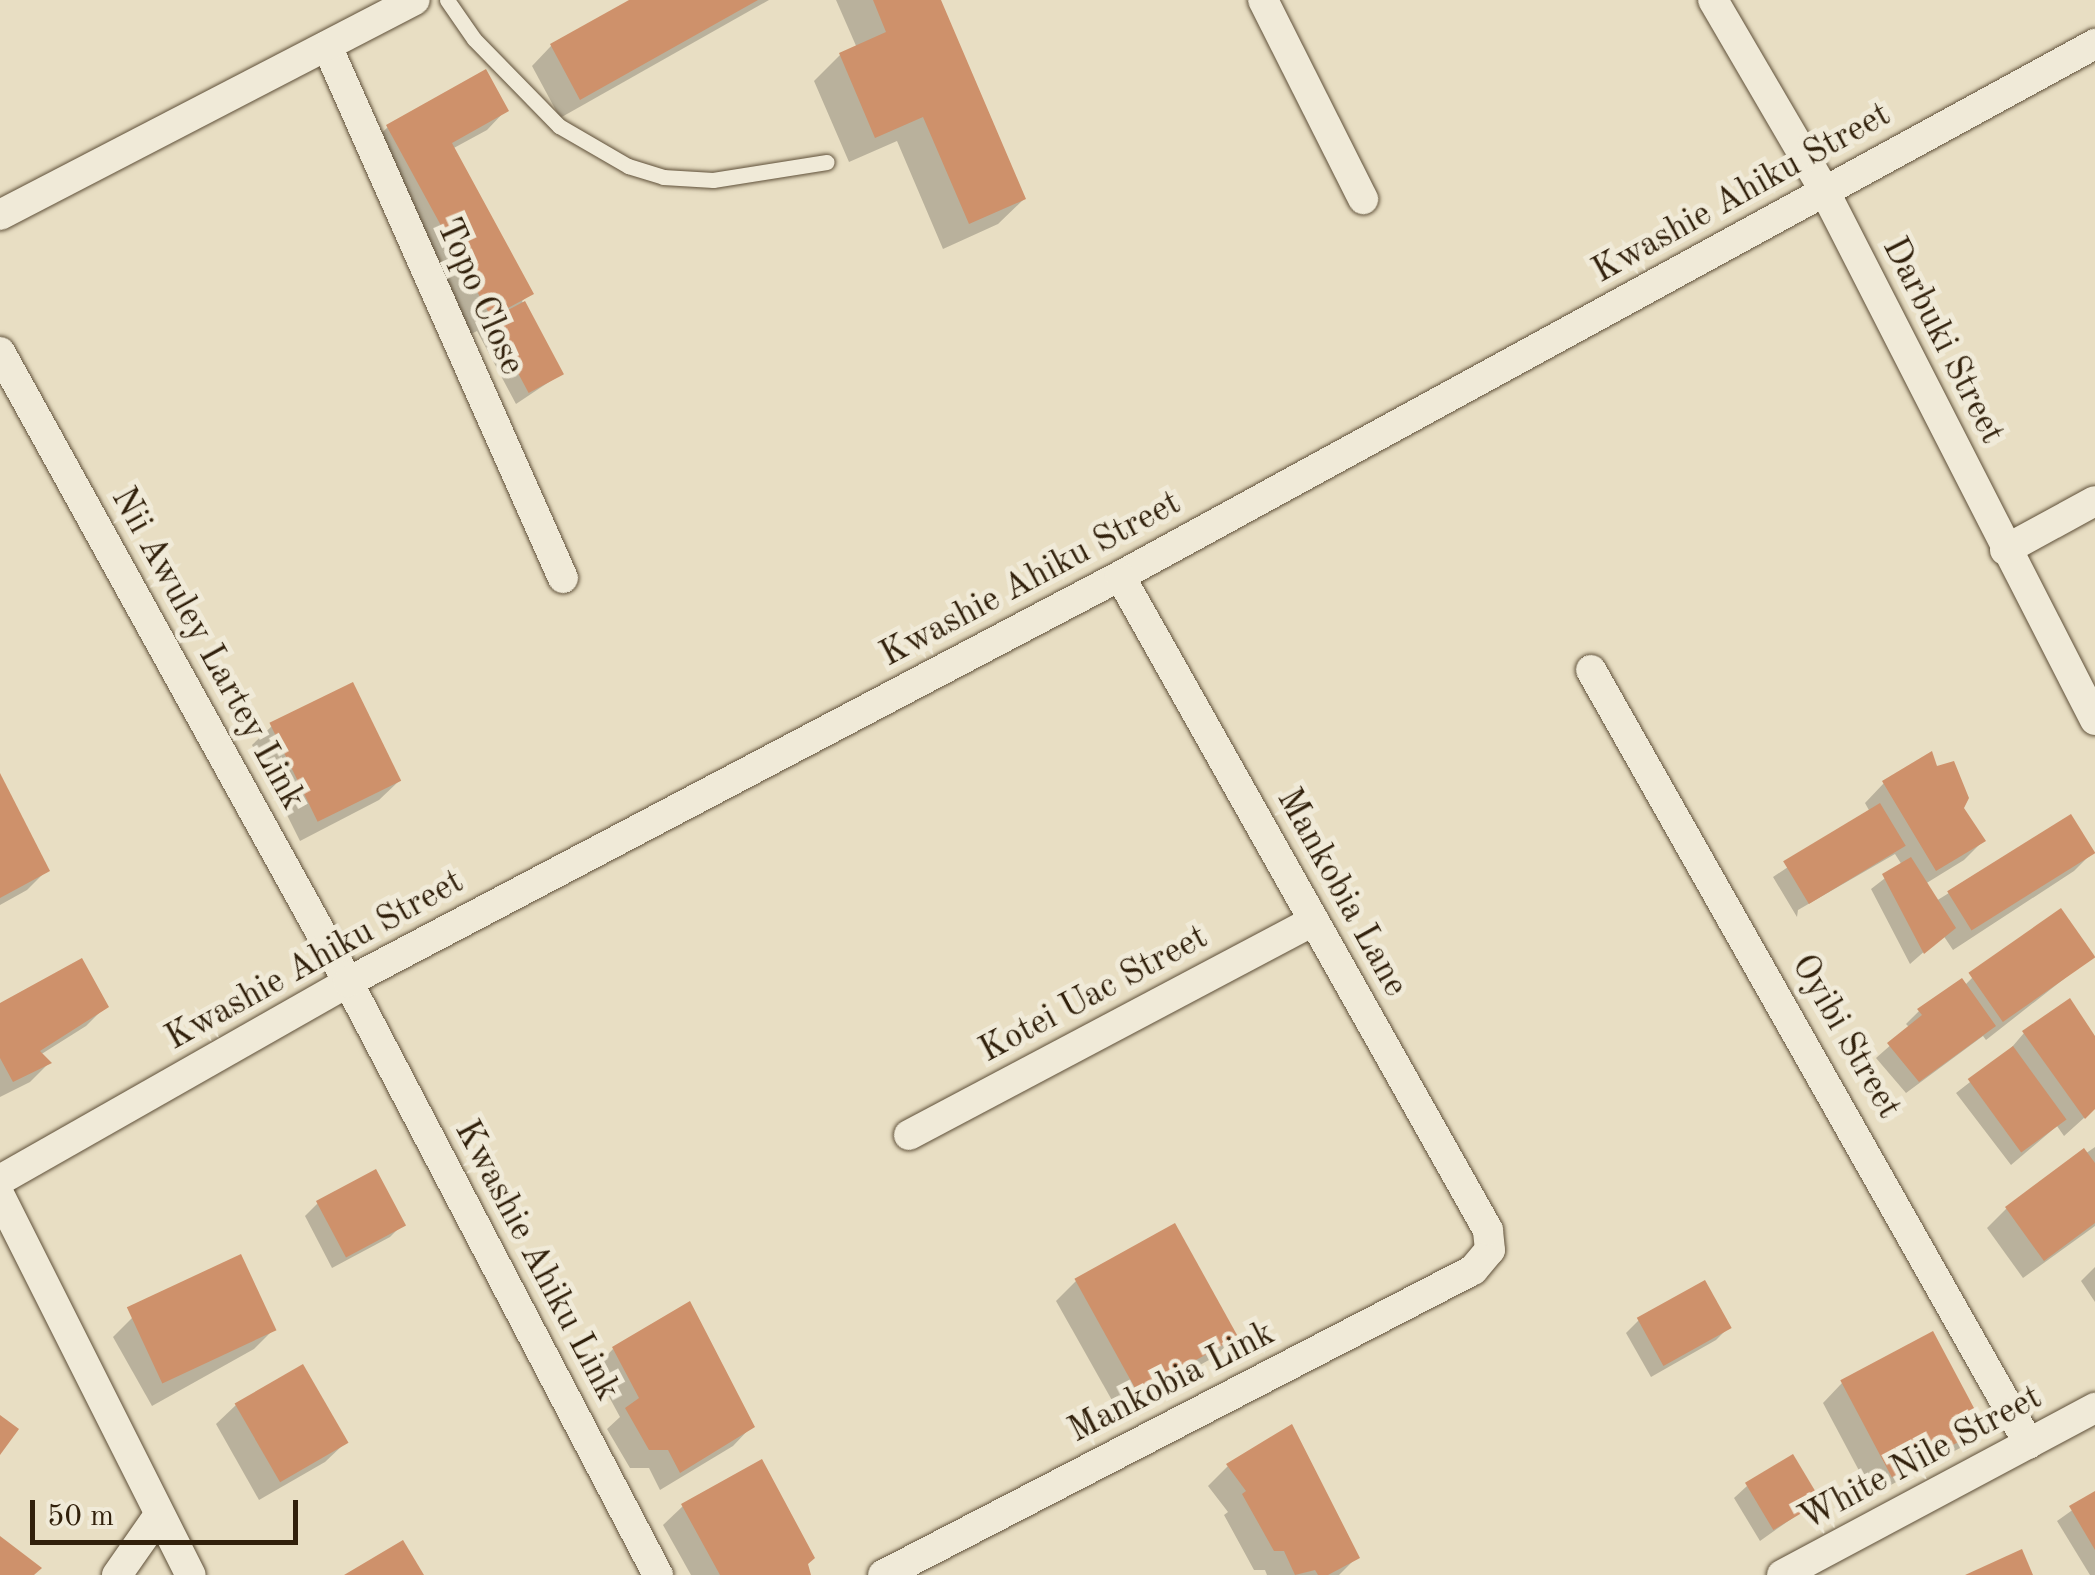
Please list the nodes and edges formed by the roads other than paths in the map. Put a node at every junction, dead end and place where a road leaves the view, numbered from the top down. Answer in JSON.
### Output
{"nodes":[{"id":1,"x":415,"y":0,"type":"edge"},
{"id":2,"x":447,"y":0,"type":"edge"},
{"id":3,"x":1263,"y":0,"type":"edge"},
{"id":4,"x":1714,"y":0,"type":"edge"},
{"id":5,"x":2095,"y":44,"type":"edge"},
{"id":6,"x":327,"y":46,"type":"junction"},
{"id":7,"x":827,"y":162,"type":"dead end"},
{"id":8,"x":1825,"y":192,"type":"junction"},
{"id":9,"x":1363,"y":199,"type":"dead end"},
{"id":10,"x":0,"y":216,"type":"edge"},
{"id":11,"x":0,"y":352,"type":"edge"},
{"id":12,"x":2095,"y":501,"type":"edge"},
{"id":13,"x":2005,"y":550,"type":"junction"},
{"id":14,"x":1120,"y":576,"type":"junction"},
{"id":15,"x":563,"y":578,"type":"dead end"},
{"id":16,"x":1591,"y":670,"type":"dead end"},
{"id":17,"x":2095,"y":720,"type":"edge"},
{"id":18,"x":1314,"y":921,"type":"junction"},
{"id":19,"x":348,"y":982,"type":"junction"},
{"id":20,"x":909,"y":1135,"type":"dead end"},
{"id":21,"x":0,"y":1180,"type":"edge"},
{"id":22,"x":0,"y":1196,"type":"edge"},
{"id":23,"x":1490,"y":1250,"type":"joint"},
{"id":24,"x":2095,"y":1408,"type":"edge"},
{"id":25,"x":2029,"y":1444,"type":"junction"},
{"id":26,"x":159,"y":1515,"type":"junction"},
{"id":27,"x":117,"y":1575,"type":"edge"},
{"id":28,"x":191,"y":1575,"type":"edge"},
{"id":29,"x":658,"y":1575,"type":"edge"},
{"id":30,"x":883,"y":1575,"type":"edge"},
{"id":31,"x":1782,"y":1575,"type":"edge"}],
"edges":[{"from":1,"to":6,"type":"street"},
{"from":2,"to":7,"type":"lane"},
{"from":3,"to":9,"type":"street"},
{"from":4,"to":8,"type":"street","name":"Darbuki Street"},
{"from":5,"to":8,"type":"street","name":"Kwashie Ahiku Street"},
{"from":6,"to":10,"type":"street"},
{"from":6,"to":15,"type":"street","name":"Topo Close"},
{"from":8,"to":13,"type":"street","name":"Darbuki Street"},
{"from":8,"to":14,"type":"street","name":"Kwashie Ahiku Street"},
{"from":11,"to":19,"type":"street","name":"Nii Awuley Lartey Link"},
{"from":12,"to":13,"type":"street"},
{"from":13,"to":17,"type":"street","name":"Darbuki Street"},
{"from":14,"to":18,"type":"street","name":"Mankobia Lane"},
{"from":14,"to":19,"type":"street","name":"Kwashie Ahiku Street"},
{"from":16,"to":25,"type":"street","name":"Oyibi Street"},
{"from":18,"to":20,"type":"street","name":"Kotei Uac Street"},
{"from":18,"to":23,"type":"street","name":"Mankobia Lane"},
{"from":19,"to":21,"type":"street","name":"Kwashie Ahiku Street"},
{"from":19,"to":29,"type":"street","name":"Kwashie Ahiku Link"},
{"from":22,"to":26,"type":"street"},
{"from":23,"to":30,"type":"street","name":"Mankobia Link"},
{"from":24,"to":25,"type":"street","name":"White Nile Street"},
{"from":25,"to":31,"type":"street","name":"White Nile Street"},
{"from":26,"to":27,"type":"street"},
{"from":26,"to":28,"type":"street"}]}
